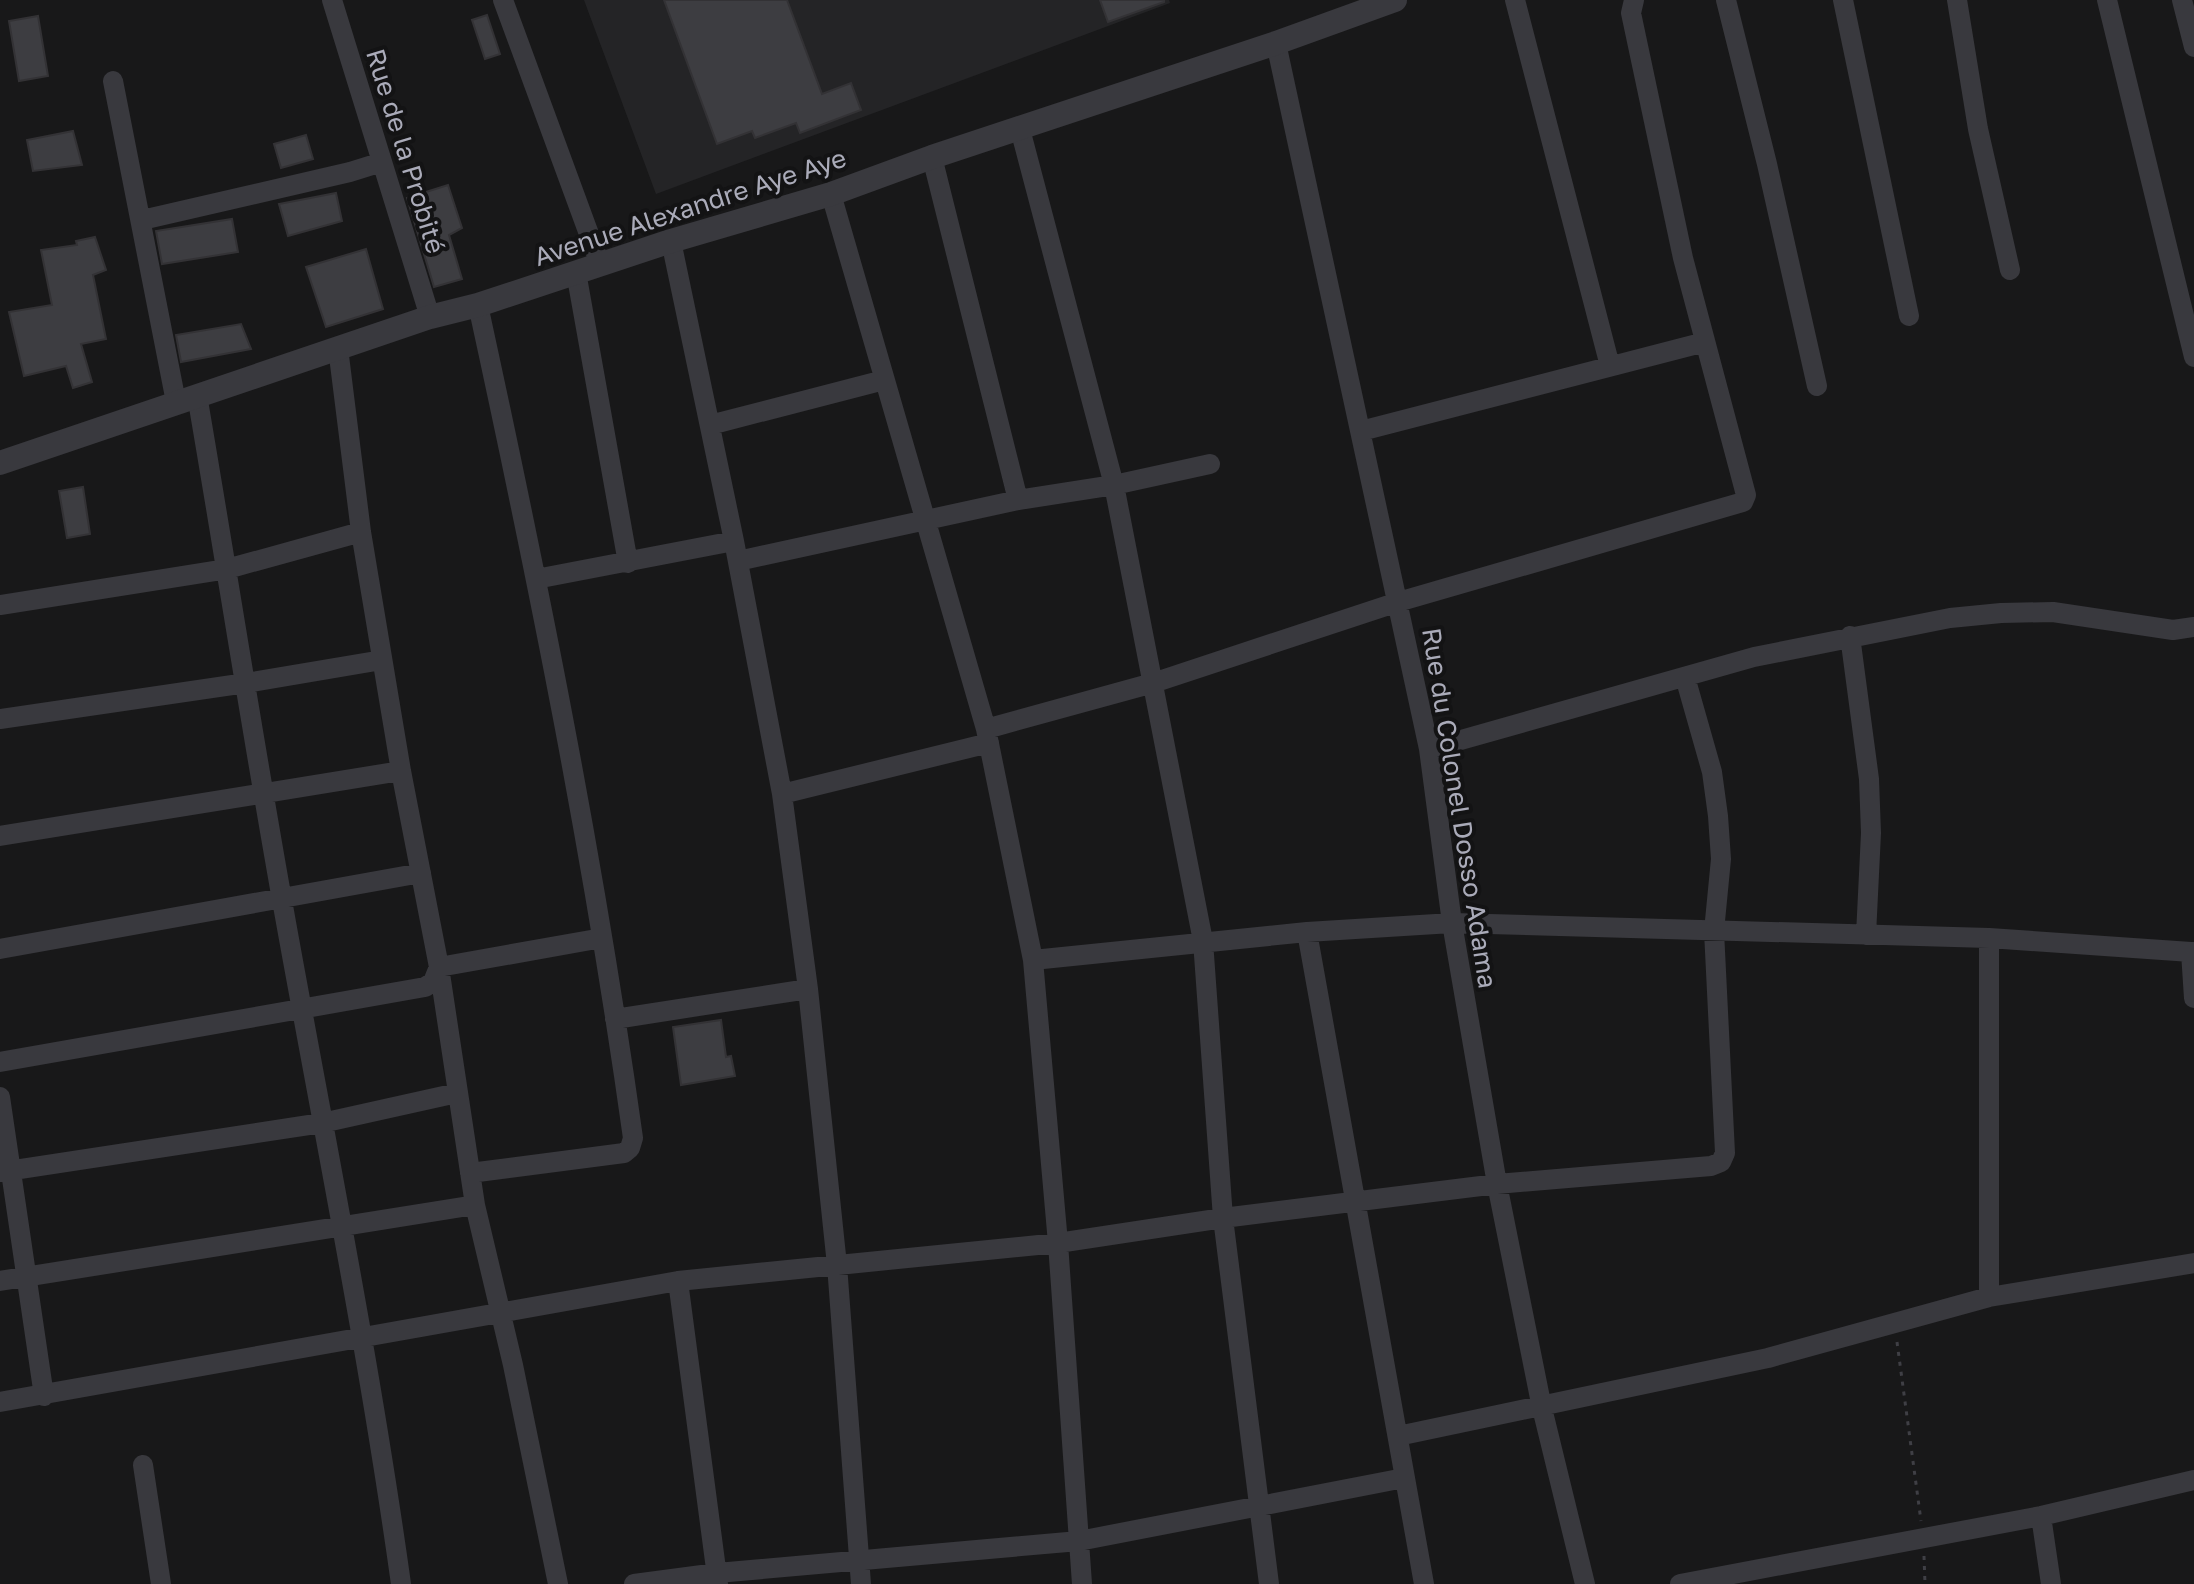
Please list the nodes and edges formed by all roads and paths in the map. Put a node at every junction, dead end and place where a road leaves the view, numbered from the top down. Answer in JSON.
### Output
{"nodes":[{"id":1,"x":332,"y":0,"type":"edge"},
{"id":2,"x":503,"y":0,"type":"edge"},
{"id":3,"x":1395,"y":0,"type":"edge"},
{"id":4,"x":1515,"y":0,"type":"edge"},
{"id":5,"x":1634,"y":0,"type":"edge"},
{"id":6,"x":1726,"y":0,"type":"edge"},
{"id":7,"x":1843,"y":0,"type":"edge"},
{"id":8,"x":1957,"y":0,"type":"edge"},
{"id":9,"x":2107,"y":0,"type":"edge"},
{"id":10,"x":2182,"y":0,"type":"edge"},
{"id":11,"x":1276,"y":43,"type":"junction"},
{"id":12,"x":2194,"y":47,"type":"edge"},
{"id":13,"x":113,"y":81,"type":"dead end"},
{"id":14,"x":1020,"y":129,"type":"junction"},
{"id":15,"x":932,"y":157,"type":"junction"},
{"id":16,"x":382,"y":162,"type":"junction"},
{"id":17,"x":831,"y":194,"type":"junction"},
{"id":18,"x":142,"y":220,"type":"junction"},
{"id":19,"x":671,"y":241,"type":"junction"},
{"id":20,"x":600,"y":264,"type":"junction"},
{"id":21,"x":2010,"y":270,"type":"dead end"},
{"id":22,"x":576,"y":272,"type":"junction"},
{"id":23,"x":478,"y":305,"type":"junction"},
{"id":24,"x":1909,"y":316,"type":"dead end"},
{"id":25,"x":430,"y":317,"type":"junction"},
{"id":26,"x":1705,"y":342,"type":"junction"},
{"id":27,"x":2192,"y":346,"type":"edge"},
{"id":28,"x":338,"y":348,"type":"junction"},
{"id":29,"x":1610,"y":366,"type":"junction"},
{"id":30,"x":884,"y":380,"type":"junction"},
{"id":31,"x":1817,"y":386,"type":"dead end"},
{"id":32,"x":186,"y":398,"type":"junction"},
{"id":33,"x":710,"y":425,"type":"junction"},
{"id":34,"x":1361,"y":431,"type":"junction"},
{"id":35,"x":0,"y":463,"type":"edge"},
{"id":36,"x":1210,"y":464,"type":"dead end"},
{"id":37,"x":1114,"y":485,"type":"junction"},
{"id":38,"x":1018,"y":500,"type":"junction"},
{"id":39,"x":925,"y":521,"type":"junction"},
{"id":40,"x":361,"y":532,"type":"junction"},
{"id":41,"x":736,"y":551,"type":"junction"},
{"id":42,"x":628,"y":563,"type":"junction"},
{"id":43,"x":227,"y":569,"type":"junction"},
{"id":44,"x":536,"y":579,"type":"junction"},
{"id":45,"x":1398,"y":602,"type":"junction"},
{"id":46,"x":0,"y":605,"type":"edge"},
{"id":47,"x":2194,"y":627,"type":"edge"},
{"id":48,"x":1850,"y":636,"type":"junction"},
{"id":49,"x":382,"y":660,"type":"junction"},
{"id":50,"x":1685,"y":677,"type":"junction"},
{"id":51,"x":246,"y":683,"type":"junction"},
{"id":52,"x":1153,"y":683,"type":"junction"},
{"id":53,"x":0,"y":719,"type":"edge"},
{"id":54,"x":987,"y":736,"type":"junction"},
{"id":55,"x":1429,"y":749,"type":"junction"},
{"id":56,"x":401,"y":771,"type":"junction"},
{"id":57,"x":264,"y":794,"type":"junction"},
{"id":58,"x":782,"y":794,"type":"junction"},
{"id":59,"x":0,"y":836,"type":"edge"},
{"id":60,"x":421,"y":873,"type":"junction"},
{"id":61,"x":281,"y":899,"type":"junction"},
{"id":62,"x":1452,"y":923,"type":"junction"},
{"id":63,"x":1714,"y":931,"type":"junction"},
{"id":64,"x":1307,"y":932,"type":"junction"},
{"id":65,"x":1866,"y":935,"type":"junction"},
{"id":66,"x":602,"y":938,"type":"junction"},
{"id":67,"x":1989,"y":938,"type":"junction"},
{"id":68,"x":1203,"y":941,"type":"junction"},
{"id":69,"x":0,"y":949,"type":"edge"},
{"id":70,"x":2192,"y":952,"type":"edge"},
{"id":71,"x":1033,"y":960,"type":"junction"},
{"id":72,"x":439,"y":967,"type":"junction"},
{"id":73,"x":808,"y":989,"type":"junction"},
{"id":74,"x":2194,"y":998,"type":"edge"},
{"id":75,"x":302,"y":1010,"type":"junction"},
{"id":76,"x":615,"y":1019,"type":"junction"},
{"id":77,"x":0,"y":1062,"type":"edge"},
{"id":78,"x":457,"y":1093,"type":"junction"},
{"id":79,"x":0,"y":1097,"type":"edge"},
{"id":80,"x":322,"y":1123,"type":"junction"},
{"id":81,"x":6,"y":1171,"type":"edge"},
{"id":82,"x":470,"y":1173,"type":"junction"},
{"id":83,"x":1497,"y":1184,"type":"junction"},
{"id":84,"x":1357,"y":1203,"type":"junction"},
{"id":85,"x":475,"y":1205,"type":"junction"},
{"id":86,"x":1223,"y":1218,"type":"junction"},
{"id":87,"x":340,"y":1226,"type":"junction"},
{"id":88,"x":1058,"y":1243,"type":"junction"},
{"id":89,"x":2194,"y":1263,"type":"edge"},
{"id":90,"x":837,"y":1265,"type":"junction"},
{"id":91,"x":28,"y":1276,"type":"junction"},
{"id":92,"x":0,"y":1281,"type":"edge"},
{"id":93,"x":678,"y":1281,"type":"junction"},
{"id":94,"x":1989,"y":1297,"type":"junction"},
{"id":95,"x":501,"y":1314,"type":"junction"},
{"id":96,"x":1895,"y":1322,"type":"junction"},
{"id":97,"x":363,"y":1336,"type":"junction"},
{"id":98,"x":44,"y":1396,"type":"junction"},
{"id":99,"x":0,"y":1402,"type":"edge"},
{"id":100,"x":1542,"y":1408,"type":"junction"},
{"id":101,"x":1398,"y":1436,"type":"junction"},
{"id":102,"x":143,"y":1465,"type":"dead end"},
{"id":103,"x":1404,"y":1478,"type":"junction"},
{"id":104,"x":2194,"y":1480,"type":"edge"},
{"id":105,"x":1260,"y":1506,"type":"junction"},
{"id":106,"x":2041,"y":1516,"type":"junction"},
{"id":107,"x":1923,"y":1539,"type":"junction"},
{"id":108,"x":1079,"y":1541,"type":"junction"},
{"id":109,"x":859,"y":1559,"type":"junction"},
{"id":110,"x":718,"y":1578,"type":"edge"},
{"id":111,"x":161,"y":1584,"type":"edge"},
{"id":112,"x":401,"y":1584,"type":"edge"},
{"id":113,"x":558,"y":1584,"type":"edge"},
{"id":114,"x":634,"y":1584,"type":"edge"},
{"id":115,"x":861,"y":1584,"type":"edge"},
{"id":116,"x":1082,"y":1584,"type":"edge"},
{"id":117,"x":1269,"y":1584,"type":"edge"},
{"id":118,"x":1424,"y":1584,"type":"edge"},
{"id":119,"x":1585,"y":1584,"type":"edge"},
{"id":120,"x":1680,"y":1584,"type":"edge"},
{"id":121,"x":1925,"y":1584,"type":"edge"},
{"id":122,"x":2051,"y":1584,"type":"edge"}],
"edges":[{"from":1,"to":16,"type":"street","name":"Rue de la Probité"},
{"from":2,"to":20,"type":"street"},
{"from":3,"to":11,"type":"street","name":"Avenue Alexandre Aye Aye"},
{"from":4,"to":29,"type":"street"},
{"from":5,"to":26,"type":"street"},
{"from":6,"to":31,"type":"street"},
{"from":7,"to":24,"type":"street"},
{"from":8,"to":21,"type":"street"},
{"from":9,"to":27,"type":"street"},
{"from":10,"to":12,"type":"street"},
{"from":11,"to":14,"type":"street","name":"Avenue Alexandre Aye Aye"},
{"from":11,"to":34,"type":"street","name":"Rue du Colonel Dosso Adama"},
{"from":13,"to":18,"type":"street"},
{"from":14,"to":15,"type":"street","name":"Avenue Alexandre Aye Aye"},
{"from":14,"to":37,"type":"street"},
{"from":15,"to":17,"type":"street","name":"Avenue Alexandre Aye Aye"},
{"from":15,"to":38,"type":"street"},
{"from":16,"to":18,"type":"street"},
{"from":16,"to":25,"type":"street","name":"Rue de la Probité"},
{"from":17,"to":19,"type":"street","name":"Avenue Alexandre Aye Aye"},
{"from":17,"to":30,"type":"street"},
{"from":18,"to":32,"type":"street"},
{"from":19,"to":20,"type":"street","name":"Avenue Alexandre Aye Aye"},
{"from":19,"to":33,"type":"street"},
{"from":20,"to":22,"type":"street","name":"Avenue Alexandre Aye Aye"},
{"from":22,"to":23,"type":"street","name":"Avenue Alexandre Aye Aye"},
{"from":22,"to":42,"type":"street"},
{"from":23,"to":25,"type":"street","name":"Avenue Alexandre Aye Aye"},
{"from":23,"to":44,"type":"street"},
{"from":25,"to":28,"type":"street","name":"Avenue Alexandre Aye Aye"},
{"from":26,"to":29,"type":"street"},
{"from":26,"to":45,"type":"street"},
{"from":28,"to":32,"type":"street","name":"Avenue Alexandre Aye Aye"},
{"from":28,"to":40,"type":"street"},
{"from":29,"to":34,"type":"street"},
{"from":30,"to":33,"type":"street"},
{"from":30,"to":39,"type":"street"},
{"from":32,"to":35,"type":"street","name":"Avenue Alexandre Aye Aye"},
{"from":32,"to":43,"type":"street"},
{"from":33,"to":41,"type":"street"},
{"from":34,"to":45,"type":"street","name":"Rue du Colonel Dosso Adama"},
{"from":36,"to":37,"type":"street"},
{"from":37,"to":38,"type":"street"},
{"from":37,"to":52,"type":"street"},
{"from":38,"to":39,"type":"street"},
{"from":39,"to":41,"type":"street"},
{"from":39,"to":54,"type":"street"},
{"from":40,"to":43,"type":"street"},
{"from":40,"to":49,"type":"street"},
{"from":41,"to":42,"type":"street"},
{"from":41,"to":58,"type":"street"},
{"from":42,"to":44,"type":"street"},
{"from":43,"to":46,"type":"street"},
{"from":43,"to":51,"type":"street"},
{"from":44,"to":66,"type":"street"},
{"from":45,"to":52,"type":"street"},
{"from":45,"to":55,"type":"street","name":"Rue du Colonel Dosso Adama"},
{"from":47,"to":48,"type":"street"},
{"from":48,"to":50,"type":"street"},
{"from":48,"to":65,"type":"street"},
{"from":49,"to":51,"type":"street"},
{"from":49,"to":56,"type":"street"},
{"from":50,"to":55,"type":"street"},
{"from":50,"to":63,"type":"street"},
{"from":51,"to":53,"type":"street"},
{"from":51,"to":57,"type":"street"},
{"from":52,"to":54,"type":"street"},
{"from":52,"to":68,"type":"street"},
{"from":54,"to":58,"type":"street"},
{"from":54,"to":71,"type":"street"},
{"from":55,"to":62,"type":"street","name":"Rue du Colonel Dosso Adama"},
{"from":56,"to":57,"type":"street"},
{"from":56,"to":60,"type":"street"},
{"from":57,"to":59,"type":"street"},
{"from":57,"to":61,"type":"street"},
{"from":58,"to":73,"type":"street"},
{"from":60,"to":61,"type":"street"},
{"from":60,"to":72,"type":"street"},
{"from":61,"to":69,"type":"street"},
{"from":61,"to":75,"type":"street"},
{"from":62,"to":63,"type":"street"},
{"from":62,"to":64,"type":"street"},
{"from":62,"to":83,"type":"street","name":"Rue du Colonel Dosso Adama"},
{"from":63,"to":65,"type":"street"},
{"from":63,"to":83,"type":"street"},
{"from":64,"to":68,"type":"street"},
{"from":64,"to":84,"type":"street"},
{"from":65,"to":67,"type":"street"},
{"from":66,"to":72,"type":"street"},
{"from":66,"to":76,"type":"street"},
{"from":67,"to":70,"type":"street"},
{"from":67,"to":94,"type":"street"},
{"from":68,"to":71,"type":"street"},
{"from":68,"to":86,"type":"street"},
{"from":70,"to":74,"type":"street"},
{"from":71,"to":88,"type":"street"},
{"from":72,"to":75,"type":"street"},
{"from":72,"to":78,"type":"street"},
{"from":73,"to":76,"type":"street"},
{"from":73,"to":90,"type":"street"},
{"from":75,"to":77,"type":"street"},
{"from":75,"to":80,"type":"street"},
{"from":76,"to":82,"type":"street"},
{"from":78,"to":80,"type":"street"},
{"from":78,"to":82,"type":"street"},
{"from":79,"to":81,"type":"street"},
{"from":80,"to":81,"type":"street"},
{"from":80,"to":87,"type":"street"},
{"from":81,"to":91,"type":"street"},
{"from":82,"to":85,"type":"street"},
{"from":83,"to":84,"type":"street"},
{"from":83,"to":100,"type":"street","name":"Rue du Colonel Dosso Adama"},
{"from":84,"to":86,"type":"street"},
{"from":84,"to":101,"type":"street"},
{"from":85,"to":87,"type":"street"},
{"from":85,"to":95,"type":"street"},
{"from":86,"to":88,"type":"street"},
{"from":86,"to":105,"type":"street"},
{"from":87,"to":91,"type":"street"},
{"from":87,"to":97,"type":"street"},
{"from":88,"to":90,"type":"street"},
{"from":88,"to":108,"type":"street"},
{"from":89,"to":94,"type":"street"},
{"from":90,"to":93,"type":"street"},
{"from":90,"to":109,"type":"street"},
{"from":91,"to":92,"type":"street"},
{"from":91,"to":98,"type":"street"},
{"from":93,"to":95,"type":"street"},
{"from":93,"to":110,"type":"street"},
{"from":94,"to":96,"type":"street"},
{"from":95,"to":97,"type":"street"},
{"from":95,"to":113,"type":"street"},
{"from":96,"to":100,"type":"street"},
{"from":96,"to":107,"type":"path"},
{"from":97,"to":98,"type":"street"},
{"from":97,"to":112,"type":"street"},
{"from":98,"to":99,"type":"street"},
{"from":100,"to":101,"type":"street"},
{"from":100,"to":119,"type":"street","name":"Rue du Colonel Dosso Adama"},
{"from":101,"to":103,"type":"street"},
{"from":102,"to":111,"type":"street"},
{"from":103,"to":105,"type":"street"},
{"from":103,"to":118,"type":"street"},
{"from":104,"to":106,"type":"street"},
{"from":105,"to":108,"type":"street"},
{"from":105,"to":117,"type":"street"},
{"from":106,"to":107,"type":"street"},
{"from":106,"to":122,"type":"street"},
{"from":107,"to":120,"type":"street"},
{"from":107,"to":121,"type":"path"},
{"from":108,"to":109,"type":"street"},
{"from":108,"to":116,"type":"street"},
{"from":109,"to":110,"type":"street"},
{"from":109,"to":115,"type":"street"},
{"from":110,"to":114,"type":"street"}]}
